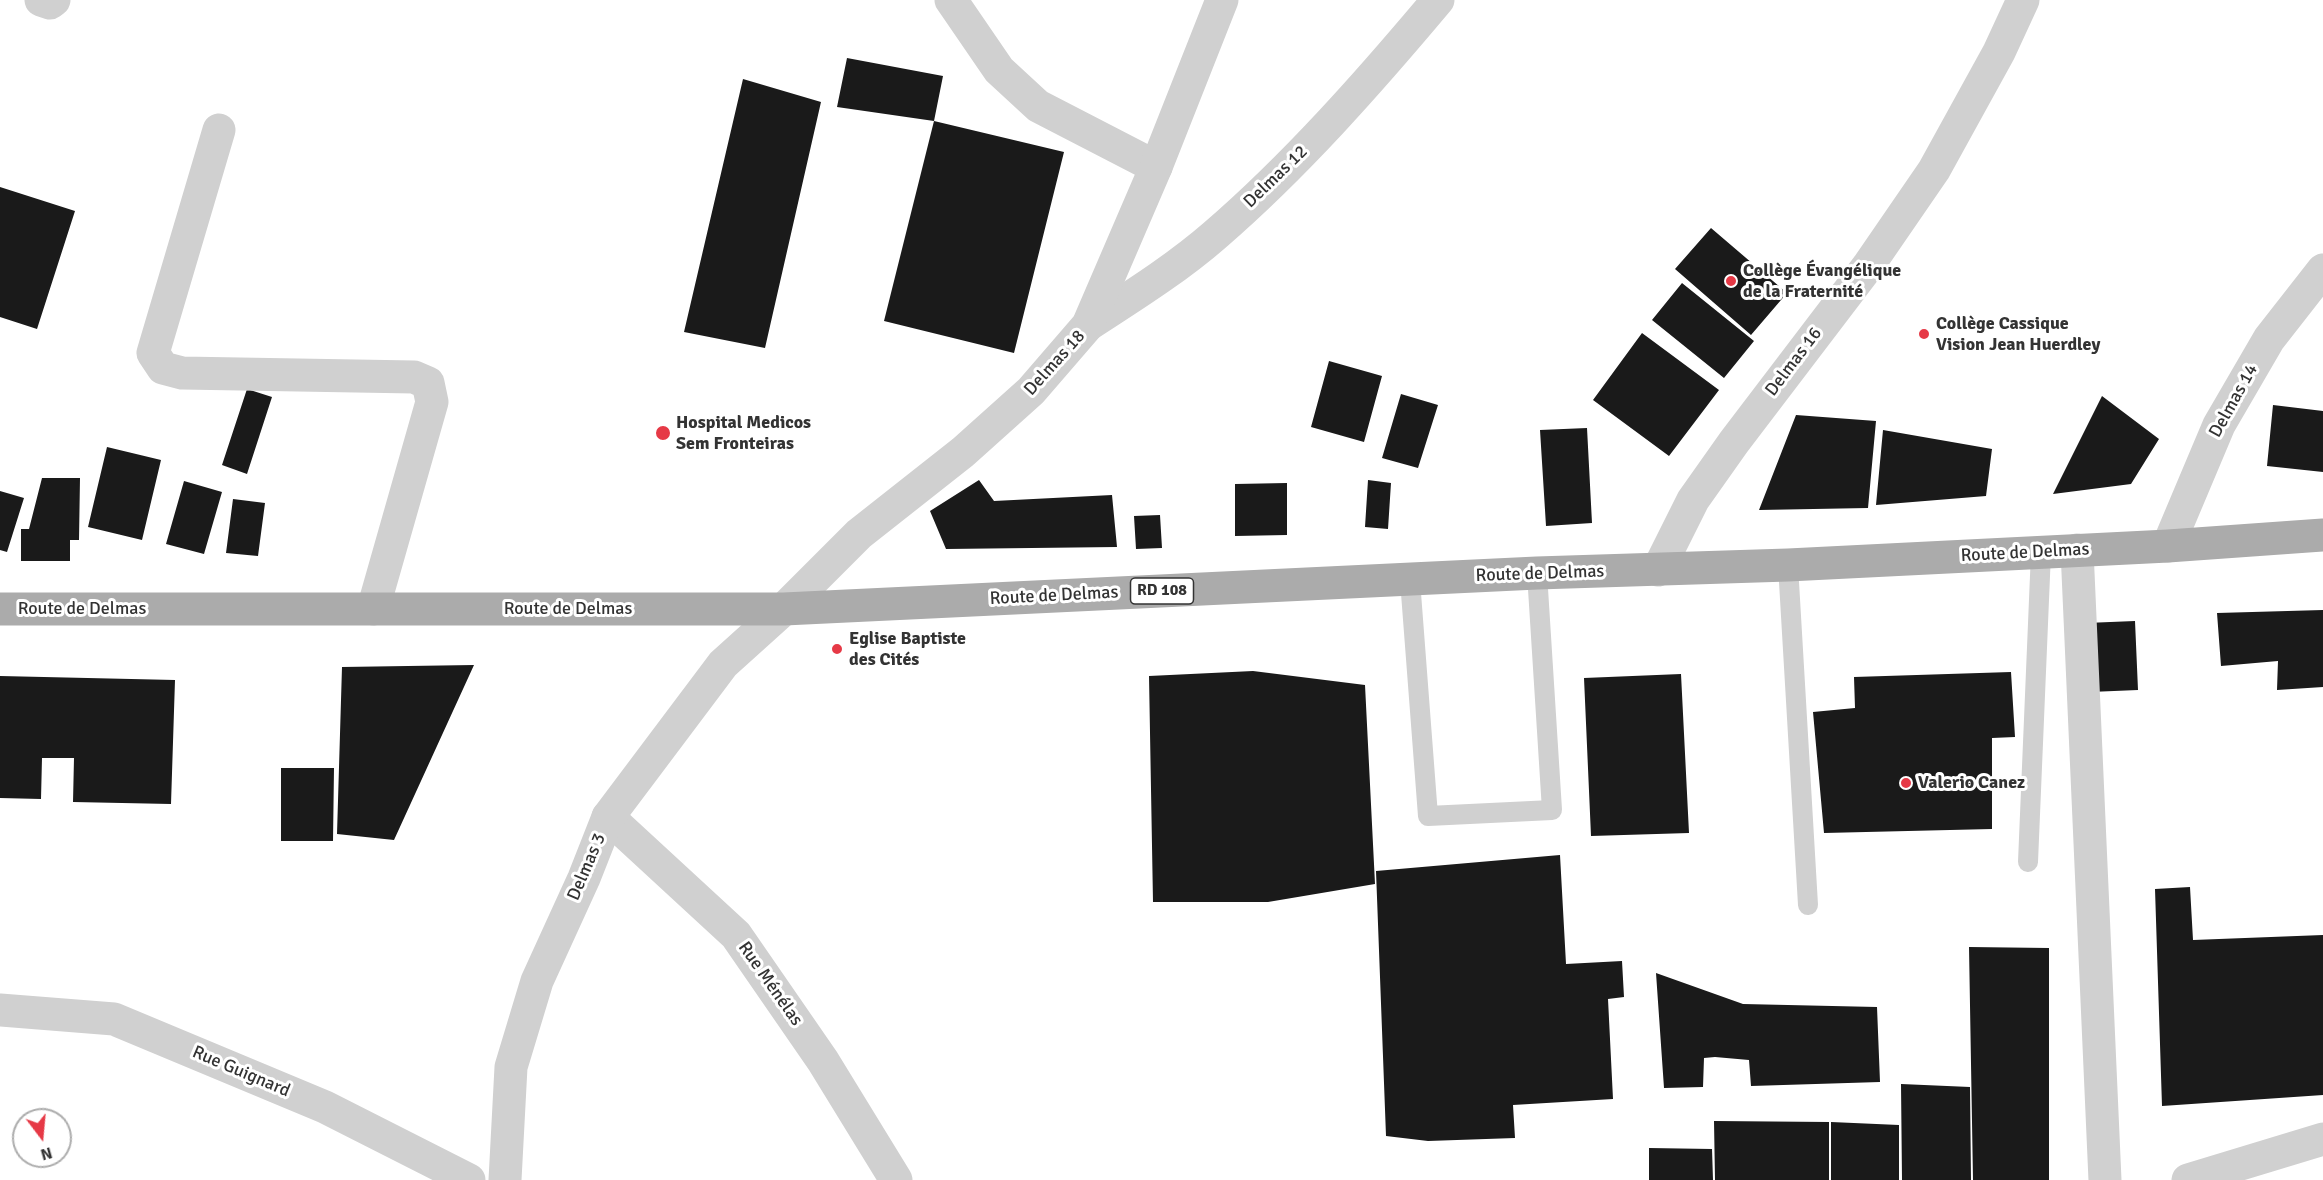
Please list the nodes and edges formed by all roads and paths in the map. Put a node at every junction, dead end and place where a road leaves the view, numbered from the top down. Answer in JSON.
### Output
{"nodes":[{"id":1,"x":41,"y":0,"type":"edge"},
{"id":2,"x":54,"y":0,"type":"edge"},
{"id":3,"x":951,"y":0,"type":"edge"},
{"id":4,"x":1222,"y":0,"type":"edge"},
{"id":5,"x":1438,"y":0,"type":"edge"},
{"id":6,"x":2023,"y":0,"type":"edge"},
{"id":7,"x":219,"y":130,"type":"dead end"},
{"id":8,"x":1156,"y":166,"type":"junction"},
{"id":9,"x":2323,"y":270,"type":"edge"},
{"id":10,"x":1088,"y":325,"type":"junction"},
{"id":11,"x":2323,"y":535,"type":"edge"},
{"id":12,"x":2168,"y":546,"type":"junction"},
{"id":13,"x":2077,"y":550,"type":"junction"},
{"id":14,"x":2042,"y":552,"type":"junction"},
{"id":15,"x":1788,"y":565,"type":"junction"},
{"id":16,"x":1658,"y":570,"type":"junction"},
{"id":17,"x":1537,"y":573,"type":"junction"},
{"id":18,"x":1410,"y":580,"type":"junction"},
{"id":19,"x":0,"y":609,"type":"edge"},
{"id":20,"x":373,"y":609,"type":"junction"},
{"id":21,"x":784,"y":609,"type":"junction"},
{"id":22,"x":608,"y":817,"type":"junction"},
{"id":23,"x":2028,"y":862,"type":"dead end"},
{"id":24,"x":1808,"y":905,"type":"dead end"},
{"id":25,"x":0,"y":1010,"type":"edge"},
{"id":26,"x":2323,"y":1139,"type":"edge"},
{"id":27,"x":469,"y":1180,"type":"edge"},
{"id":28,"x":505,"y":1180,"type":"edge"},
{"id":29,"x":896,"y":1180,"type":"edge"},
{"id":30,"x":2105,"y":1180,"type":"edge"},
{"id":31,"x":2188,"y":1180,"type":"edge"}],
"edges":[{"from":1,"to":2,"type":"street"},
{"from":3,"to":8,"type":"street"},
{"from":4,"to":8,"type":"street","name":"Delmas 18"},
{"from":5,"to":10,"type":"street","name":"Delmas 12"},
{"from":6,"to":16,"type":"street","name":"Delmas 16"},
{"from":7,"to":20,"type":"street"},
{"from":8,"to":10,"type":"street","name":"Delmas 18"},
{"from":9,"to":12,"type":"street","name":"Delmas 14"},
{"from":10,"to":21,"type":"street","name":"Delmas 18"},
{"from":11,"to":12,"type":"main road","name":"Route de Delmas","number":"RD 108"},
{"from":12,"to":13,"type":"main road","name":"Route de Delmas","number":"RD 108"},
{"from":13,"to":14,"type":"main road","name":"Route de Delmas","number":"RD 108"},
{"from":13,"to":30,"type":"street"},
{"from":14,"to":15,"type":"main road","name":"Route de Delmas","number":"RD 108"},
{"from":14,"to":23,"type":"lane"},
{"from":15,"to":16,"type":"main road","name":"Route de Delmas","number":"RD 108"},
{"from":15,"to":24,"type":"lane"},
{"from":16,"to":17,"type":"main road","name":"Route de Delmas","number":"RD 108"},
{"from":17,"to":18,"type":"main road","name":"Route de Delmas","number":"RD 108"},
{"from":17,"to":18,"type":"lane"},
{"from":18,"to":21,"type":"main road","name":"Route de Delmas","number":"RD 108"},
{"from":19,"to":20,"type":"main road","name":"Route de Delmas","number":"RD 108"},
{"from":20,"to":21,"type":"main road","name":"Route de Delmas","number":"RD 108"},
{"from":21,"to":22,"type":"street","name":"Delmas 3"},
{"from":22,"to":28,"type":"street","name":"Delmas 3"},
{"from":22,"to":29,"type":"street","name":"Rue Ménélas"},
{"from":25,"to":27,"type":"street","name":"Rue Guignard"},
{"from":26,"to":31,"type":"street"}]}
